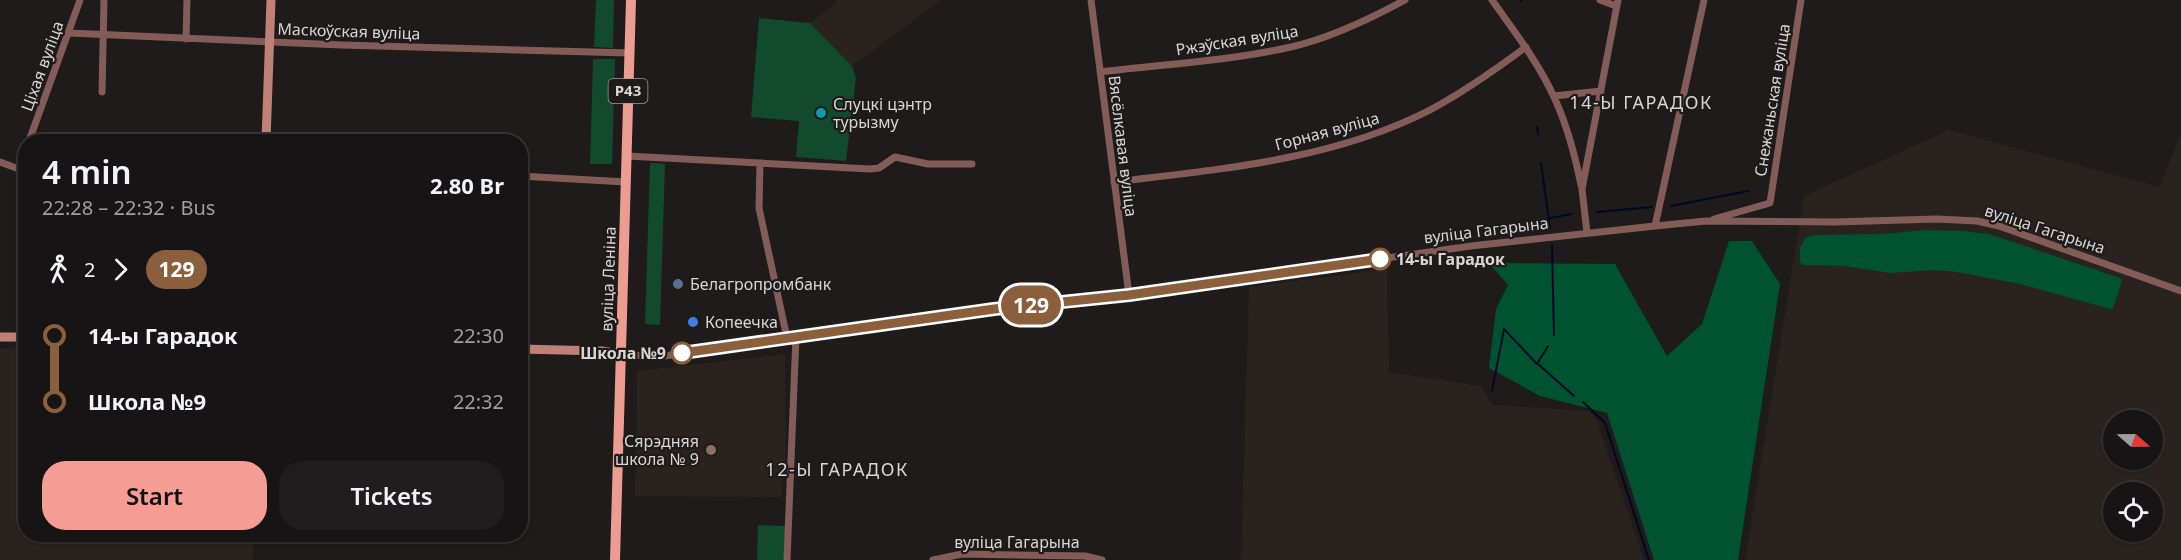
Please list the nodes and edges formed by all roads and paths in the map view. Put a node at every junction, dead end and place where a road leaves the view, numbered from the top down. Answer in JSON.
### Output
{"nodes":[{"id":1,"x":80,"y":0,"type":"edge"},
{"id":2,"x":105,"y":0,"type":"edge"},
{"id":3,"x":187,"y":0,"type":"edge"},
{"id":4,"x":271,"y":0,"type":"edge"},
{"id":5,"x":631,"y":0,"type":"edge"},
{"id":6,"x":1091,"y":0,"type":"edge"},
{"id":7,"x":1405,"y":0,"type":"edge"},
{"id":8,"x":1492,"y":0,"type":"edge"},
{"id":9,"x":1600,"y":0,"type":"edge"},
{"id":10,"x":1704,"y":0,"type":"edge"},
{"id":11,"x":1801,"y":0,"type":"edge"},
{"id":12,"x":1617,"y":3,"type":"edge"},
{"id":13,"x":69,"y":33,"type":"junction"},
{"id":14,"x":103,"y":35,"type":"junction"},
{"id":15,"x":186,"y":39,"type":"junction"},
{"id":16,"x":270,"y":42,"type":"junction"},
{"id":17,"x":1526,"y":47,"type":"junction"},
{"id":18,"x":629,"y":52,"type":"junction"},
{"id":19,"x":1100,"y":72,"type":"junction"},
{"id":20,"x":1601,"y":90,"type":"junction"},
{"id":21,"x":102,"y":92,"type":"dead end"},
{"id":22,"x":1554,"y":96,"type":"junction"},
{"id":23,"x":32,"y":134,"type":"edge"},
{"id":24,"x":266,"y":134,"type":"edge"},
{"id":25,"x":627,"y":156,"type":"junction"},
{"id":26,"x":0,"y":162,"type":"edge"},
{"id":27,"x":760,"y":163,"type":"junction"},
{"id":28,"x":972,"y":164,"type":"dead end"},
{"id":29,"x":18,"y":169,"type":"edge"},
{"id":30,"x":528,"y":176,"type":"edge"},
{"id":31,"x":626,"y":182,"type":"junction"},
{"id":32,"x":1114,"y":182,"type":"junction"},
{"id":33,"x":1582,"y":189,"type":"junction"},
{"id":34,"x":1706,"y":221,"type":"junction"},
{"id":35,"x":1655,"y":226,"type":"junction"},
{"id":36,"x":1587,"y":233,"type":"junction"},
{"id":37,"x":2181,"y":291,"type":"edge"},
{"id":38,"x":1129,"y":295,"type":"junction"},
{"id":39,"x":0,"y":336,"type":"edge"},
{"id":40,"x":796,"y":336,"type":"junction"},
{"id":41,"x":18,"y":337,"type":"edge"},
{"id":42,"x":787,"y":338,"type":"junction"},
{"id":43,"x":528,"y":349,"type":"edge"},
{"id":44,"x":620,"y":354,"type":"junction"},
{"id":45,"x":615,"y":560,"type":"edge"},
{"id":46,"x":788,"y":560,"type":"edge"},
{"id":47,"x":933,"y":560,"type":"edge"},
{"id":48,"x":1102,"y":560,"type":"edge"}],
"edges":[{"from":1,"to":13,"type":"street","name":"Ціхая вуліца"},
{"from":2,"to":14,"type":"street"},
{"from":3,"to":15,"type":"street"},
{"from":4,"to":16,"type":"street"},
{"from":5,"to":18,"type":"main road","name":"вуліца Леніна","number":"Р43"},
{"from":6,"to":19,"type":"street","name":"Вясёлкавая вуліца"},
{"from":7,"to":19,"type":"street","name":"Ржэўская вуліца"},
{"from":8,"to":17,"type":"street"},
{"from":9,"to":12,"type":"street"},
{"from":10,"to":35,"type":"street"},
{"from":11,"to":34,"type":"street","name":"Снежаньская вуліца"},
{"from":12,"to":20,"type":"street"},
{"from":13,"to":14,"type":"street","name":"Маскоўская вуліца"},
{"from":13,"to":23,"type":"street","name":"Ціхая вуліца"},
{"from":14,"to":15,"type":"street","name":"Маскоўская вуліца"},
{"from":14,"to":21,"type":"street"},
{"from":15,"to":16,"type":"street","name":"Маскоўская вуліца"},
{"from":16,"to":18,"type":"street","name":"Маскоўская вуліца"},
{"from":16,"to":24,"type":"street"},
{"from":17,"to":22,"type":"street"},
{"from":17,"to":32,"type":"street","name":"Горная вуліца"},
{"from":18,"to":25,"type":"main road","name":"вуліца Леніна","number":"Р43"},
{"from":19,"to":32,"type":"street","name":"Вясёлкавая вуліца"},
{"from":20,"to":22,"type":"street"},
{"from":20,"to":33,"type":"street"},
{"from":22,"to":33,"type":"street"},
{"from":25,"to":27,"type":"street"},
{"from":25,"to":31,"type":"main road","name":"вуліца Леніна","number":"Р43"},
{"from":26,"to":29,"type":"street"},
{"from":27,"to":28,"type":"street"},
{"from":27,"to":42,"type":"street"},
{"from":30,"to":31,"type":"street"},
{"from":31,"to":44,"type":"main road","name":"вуліца Леніна","number":"Р43"},
{"from":32,"to":38,"type":"street","name":"Вясёлкавая вуліца"},
{"from":33,"to":36,"type":"street"},
{"from":34,"to":35,"type":"street","name":"вуліца Гагарына"},
{"from":34,"to":37,"type":"street","name":"вуліца Гагарына"},
{"from":35,"to":36,"type":"street","name":"вуліца Гагарына"},
{"from":36,"to":38,"type":"street","name":"вуліца Гагарына"},
{"from":38,"to":40,"type":"street","name":"вуліца Гагарына"},
{"from":39,"to":41,"type":"street"},
{"from":40,"to":42,"type":"street","name":"вуліца Гагарына"},
{"from":40,"to":46,"type":"street"},
{"from":42,"to":44,"type":"street","name":"вуліца Гагарына"},
{"from":43,"to":44,"type":"street","name":"вуліца Гагарына"},
{"from":44,"to":45,"type":"main road","name":"вуліца Леніна","number":"Р43"},
{"from":47,"to":48,"type":"street","name":"вуліца Гагарына"}]}
